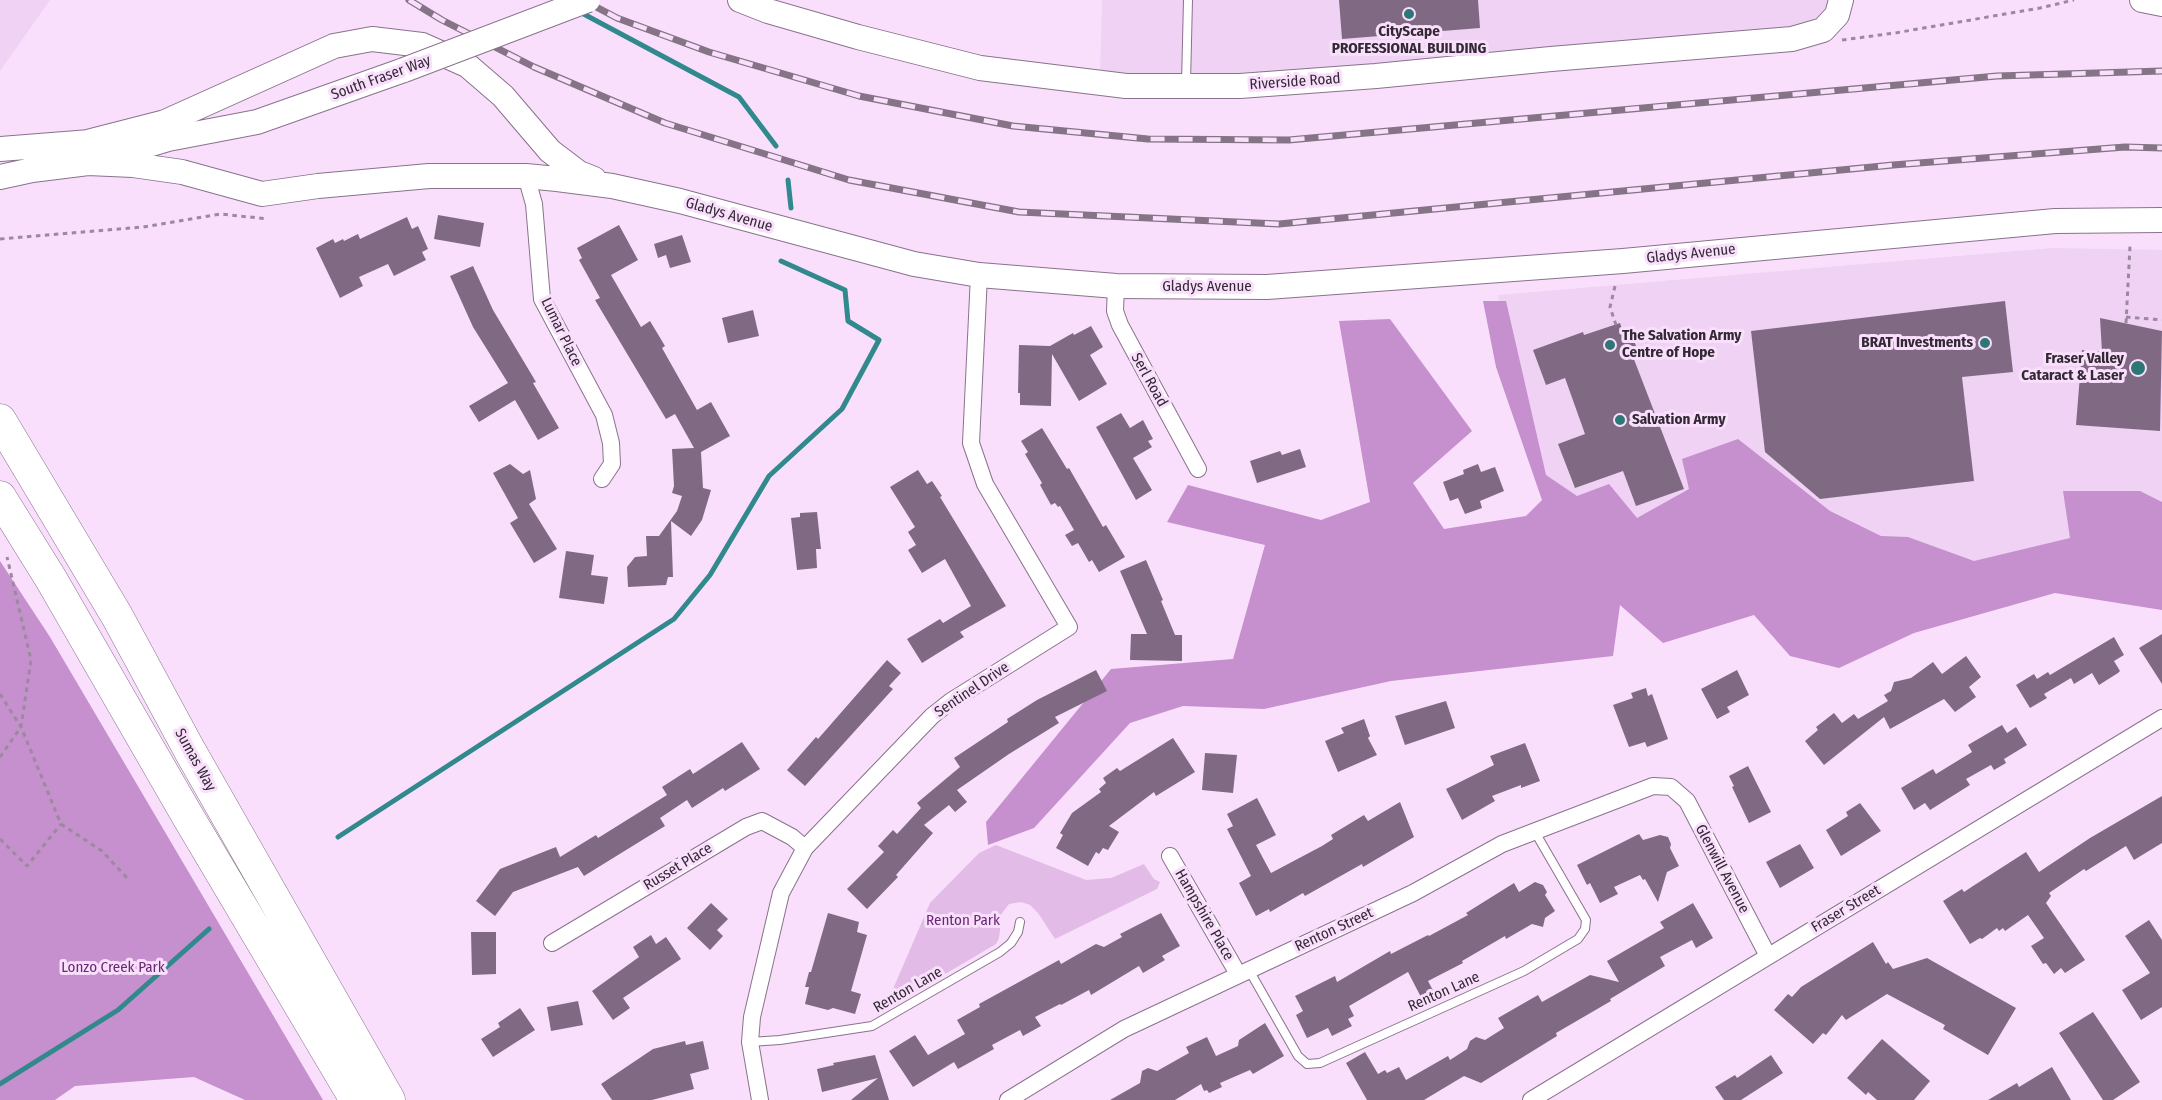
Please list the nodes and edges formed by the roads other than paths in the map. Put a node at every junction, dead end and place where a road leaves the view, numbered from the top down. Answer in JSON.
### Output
{"nodes":[{"id":1,"x":588,"y":0,"type":"edge"},
{"id":2,"x":740,"y":0,"type":"edge"},
{"id":3,"x":1188,"y":0,"type":"edge"},
{"id":4,"x":1841,"y":0,"type":"edge"},
{"id":5,"x":2142,"y":0,"type":"edge"},
{"id":6,"x":2162,"y":4,"type":"edge"},
{"id":7,"x":1186,"y":86,"type":"junction"},
{"id":8,"x":526,"y":126,"type":"junction"},
{"id":9,"x":0,"y":149,"type":"edge"},
{"id":10,"x":88,"y":152,"type":"junction"},
{"id":11,"x":526,"y":176,"type":"junction"},
{"id":12,"x":0,"y":177,"type":"edge"},
{"id":13,"x":612,"y":186,"type":"junction"},
{"id":14,"x":2162,"y":220,"type":"edge"},
{"id":15,"x":979,"y":275,"type":"junction"},
{"id":16,"x":1116,"y":286,"type":"junction"},
{"id":17,"x":0,"y":420,"type":"edge"},
{"id":18,"x":0,"y":456,"type":"edge"},
{"id":19,"x":1198,"y":469,"type":"dead end"},
{"id":20,"x":603,"y":479,"type":"dead end"},
{"id":21,"x":0,"y":497,"type":"edge"},
{"id":22,"x":117,"y":616,"type":"junction"},
{"id":23,"x":2162,"y":718,"type":"edge"},
{"id":24,"x":1671,"y":787,"type":"joint"},
{"id":25,"x":215,"y":796,"type":"junction"},
{"id":26,"x":1535,"y":832,"type":"junction"},
{"id":27,"x":806,"y":848,"type":"junction"},
{"id":28,"x":1170,"y":856,"type":"dead end"},
{"id":29,"x":1020,"y":922,"type":"dead end"},
{"id":30,"x":552,"y":943,"type":"dead end"},
{"id":31,"x":1768,"y":956,"type":"junction"},
{"id":32,"x":1244,"y":972,"type":"junction"},
{"id":33,"x":750,"y":1042,"type":"junction"},
{"id":34,"x":355,"y":1098,"type":"edge"},
{"id":35,"x":389,"y":1100,"type":"edge"},
{"id":36,"x":406,"y":1100,"type":"edge"},
{"id":37,"x":760,"y":1100,"type":"edge"},
{"id":38,"x":1008,"y":1100,"type":"edge"},
{"id":39,"x":1531,"y":1100,"type":"edge"}],
"edges":[{"from":1,"to":10,"type":"street","name":"South Fraser Way","bridge":true},
{"from":2,"to":7,"type":"street","name":"Riverside Road"},
{"from":3,"to":7,"type":"lane"},
{"from":4,"to":7,"type":"street","name":"Riverside Road"},
{"from":5,"to":6,"type":"street"},
{"from":8,"to":10,"type":"street"},
{"from":8,"to":11,"type":"street"},
{"from":8,"to":13,"type":"street"},
{"from":9,"to":10,"type":"street","name":"South Fraser Way"},
{"from":10,"to":11,"type":"street","name":"Gladys Avenue"},
{"from":10,"to":12,"type":"street","name":"South Fraser Way"},
{"from":11,"to":13,"type":"street","name":"Gladys Avenue"},
{"from":11,"to":20,"type":"street","name":"Lumar Place"},
{"from":13,"to":15,"type":"street","name":"Gladys Avenue"},
{"from":14,"to":16,"type":"street","name":"Gladys Avenue"},
{"from":15,"to":16,"type":"street","name":"Gladys Avenue"},
{"from":15,"to":27,"type":"street","name":"Sentinel Drive"},
{"from":16,"to":19,"type":"street","name":"Serl Road"},
{"from":17,"to":22,"type":"highway","name":"Sumas Way"},
{"from":18,"to":22,"type":"highway"},
{"from":21,"to":34,"type":"highway"},
{"from":22,"to":25,"type":"highway","name":"Sumas Way"},
{"from":23,"to":31,"type":"street","name":"Fraser Street"},
{"from":24,"to":26,"type":"street","name":"Renton Street"},
{"from":24,"to":31,"type":"street","name":"Glenwill Avenue"},
{"from":25,"to":35,"type":"highway","name":"Sumas Way"},
{"from":25,"to":36,"type":"highway"},
{"from":26,"to":32,"type":"street","name":"Renton Street"},
{"from":26,"to":32,"type":"lane","name":"Renton Lane"},
{"from":27,"to":30,"type":"street","name":"Russet Place"},
{"from":27,"to":33,"type":"street","name":"Sentinel Drive"},
{"from":28,"to":32,"type":"street","name":"Hampshire Place"},
{"from":29,"to":33,"type":"lane","name":"Renton Lane"},
{"from":31,"to":39,"type":"street","name":"Fraser Street"},
{"from":32,"to":38,"type":"street","name":"Renton Street"},
{"from":33,"to":37,"type":"street","name":"Sentinel Drive"}]}
